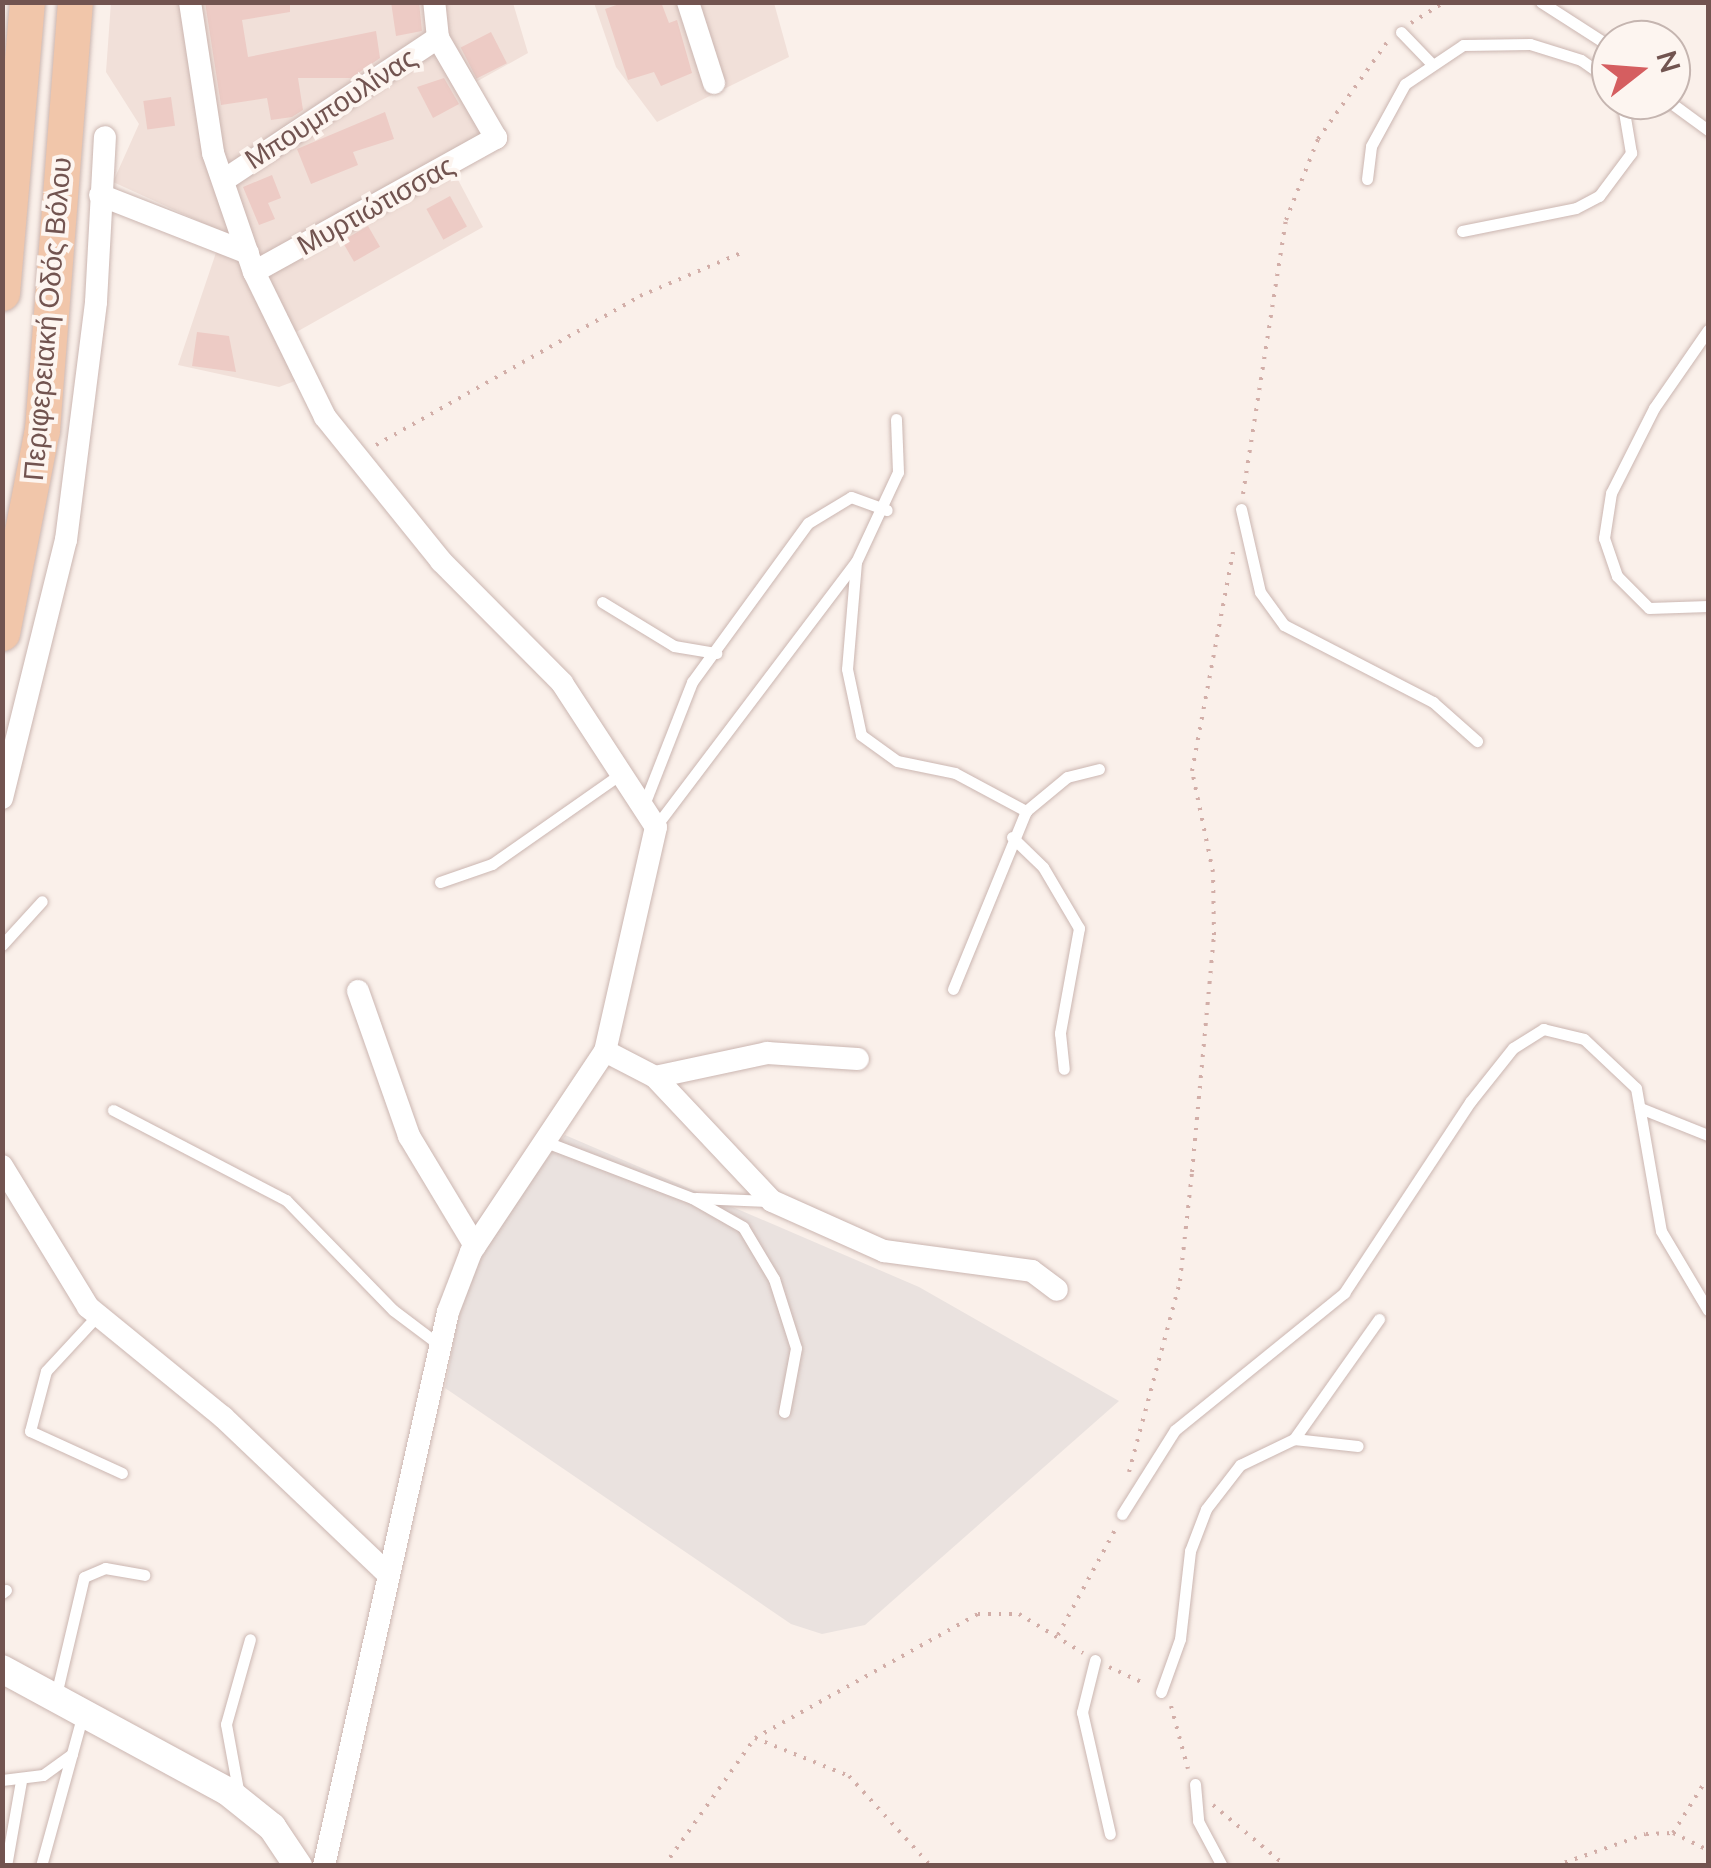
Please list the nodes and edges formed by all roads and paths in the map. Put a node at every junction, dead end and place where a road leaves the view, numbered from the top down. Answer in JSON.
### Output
{"nodes":[{"id":1,"x":27,"y":2,"type":"edge"},
{"id":2,"x":76,"y":2,"type":"edge"},
{"id":3,"x":190,"y":2,"type":"edge"},
{"id":4,"x":434,"y":2,"type":"edge"},
{"id":5,"x":688,"y":2,"type":"edge"},
{"id":6,"x":1445,"y":2,"type":"edge"},
{"id":7,"x":1540,"y":2,"type":"edge"},
{"id":8,"x":1402,"y":32,"type":"junction"},
{"id":9,"x":1591,"y":35,"type":"edge"},
{"id":10,"x":438,"y":38,"type":"junction"},
{"id":11,"x":1430,"y":62,"type":"junction"},
{"id":12,"x":1591,"y":67,"type":"edge"},
{"id":13,"x":714,"y":83,"type":"dead end"},
{"id":14,"x":1625,"y":120,"type":"edge"},
{"id":15,"x":104,"y":138,"type":"dead end"},
{"id":16,"x":1367,"y":179,"type":"dead end"},
{"id":17,"x":224,"y":180,"type":"junction"},
{"id":18,"x":100,"y":195,"type":"junction"},
{"id":19,"x":1462,"y":232,"type":"dead end"},
{"id":20,"x":743,"y":252,"type":"dead end"},
{"id":21,"x":251,"y":263,"type":"junction"},
{"id":22,"x":2,"y":292,"type":"edge"},
{"id":23,"x":1708,"y":330,"type":"edge"},
{"id":24,"x":896,"y":419,"type":"dead end"},
{"id":25,"x":352,"y":458,"type":"junction"},
{"id":26,"x":1240,"y":509,"type":"junction"},
{"id":27,"x":886,"y":510,"type":"junction"},
{"id":28,"x":856,"y":562,"type":"junction"},
{"id":29,"x":602,"y":602,"type":"dead end"},
{"id":30,"x":1708,"y":606,"type":"edge"},
{"id":31,"x":2,"y":633,"type":"edge"},
{"id":32,"x":716,"y":653,"type":"junction"},
{"id":33,"x":1478,"y":742,"type":"dead end"},
{"id":34,"x":1099,"y":769,"type":"dead end"},
{"id":35,"x":626,"y":771,"type":"junction"},
{"id":36,"x":2,"y":798,"type":"edge"},
{"id":37,"x":644,"y":802,"type":"junction"},
{"id":38,"x":1026,"y":810,"type":"junction"},
{"id":39,"x":656,"y":827,"type":"junction"},
{"id":40,"x":1012,"y":837,"type":"junction"},
{"id":41,"x":440,"y":882,"type":"dead end"},
{"id":42,"x":42,"y":901,"type":"dead end"},
{"id":43,"x":2,"y":945,"type":"edge"},
{"id":44,"x":953,"y":989,"type":"dead end"},
{"id":45,"x":358,"y":991,"type":"dead end"},
{"id":46,"x":605,"y":1051,"type":"junction"},
{"id":47,"x":858,"y":1059,"type":"dead end"},
{"id":48,"x":1064,"y":1069,"type":"dead end"},
{"id":49,"x":655,"y":1077,"type":"junction"},
{"id":50,"x":1640,"y":1108,"type":"junction"},
{"id":51,"x":113,"y":1110,"type":"dead end"},
{"id":52,"x":1708,"y":1135,"type":"edge"},
{"id":53,"x":546,"y":1142,"type":"junction"},
{"id":54,"x":2,"y":1166,"type":"edge"},
{"id":55,"x":692,"y":1198,"type":"junction"},
{"id":56,"x":772,"y":1201,"type":"junction"},
{"id":57,"x":474,"y":1246,"type":"junction"},
{"id":58,"x":1057,"y":1290,"type":"dead end"},
{"id":59,"x":1708,"y":1310,"type":"edge"},
{"id":60,"x":97,"y":1316,"type":"junction"},
{"id":61,"x":1378,"y":1319,"type":"dead end"},
{"id":62,"x":441,"y":1346,"type":"junction"},
{"id":63,"x":784,"y":1412,"type":"dead end"},
{"id":64,"x":1294,"y":1440,"type":"junction"},
{"id":65,"x":1358,"y":1446,"type":"dead end"},
{"id":66,"x":122,"y":1473,"type":"dead end"},
{"id":67,"x":1122,"y":1514,"type":"junction"},
{"id":68,"x":386,"y":1572,"type":"junction"},
{"id":69,"x":144,"y":1575,"type":"dead end"},
{"id":70,"x":1058,"y":1635,"type":"junction"},
{"id":71,"x":250,"y":1639,"type":"dead end"},
{"id":72,"x":1095,"y":1660,"type":"junction"},
{"id":73,"x":2,"y":1669,"type":"edge"},
{"id":74,"x":1161,"y":1692,"type":"junction"},
{"id":75,"x":56,"y":1699,"type":"junction"},
{"id":76,"x":83,"y":1714,"type":"junction"},
{"id":77,"x":755,"y":1738,"type":"junction"},
{"id":78,"x":72,"y":1754,"type":"junction"},
{"id":79,"x":2,"y":1780,"type":"edge"},
{"id":80,"x":20,"y":1781,"type":"junction"},
{"id":81,"x":1195,"y":1784,"type":"junction"},
{"id":82,"x":1703,"y":1785,"type":"dead end"},
{"id":83,"x":240,"y":1800,"type":"junction"},
{"id":84,"x":1673,"y":1833,"type":"junction"},
{"id":85,"x":1110,"y":1834,"type":"dead end"},
{"id":86,"x":1708,"y":1850,"type":"edge"},
{"id":87,"x":295,"y":1863,"type":"edge"},
{"id":88,"x":6,"y":1866,"type":"edge"},
{"id":89,"x":42,"y":1866,"type":"edge"},
{"id":90,"x":324,"y":1866,"type":"edge"},
{"id":91,"x":664,"y":1866,"type":"edge"},
{"id":92,"x":931,"y":1866,"type":"edge"},
{"id":93,"x":1222,"y":1866,"type":"edge"},
{"id":94,"x":1286,"y":1866,"type":"edge"},
{"id":95,"x":1555,"y":1866,"type":"edge"}],
"edges":[{"from":1,"to":22,"type":"main road","name":"Περιφερειακή Οδός Βόλου"},
{"from":2,"to":31,"type":"main road","name":"Περιφερειακή Οδός Βόλου"},
{"from":3,"to":17,"type":"street"},
{"from":4,"to":10,"type":"street"},
{"from":5,"to":13,"type":"street"},
{"from":6,"to":8,"type":"path"},
{"from":7,"to":9,"type":"lane"},
{"from":8,"to":11,"type":"lane"},
{"from":8,"to":26,"type":"path"},
{"from":10,"to":17,"type":"street","name":"Μπουμπουλίνας"},
{"from":10,"to":21,"type":"street","name":"Μυρτιώτισσας"},
{"from":11,"to":12,"type":"lane"},
{"from":11,"to":16,"type":"lane"},
{"from":14,"to":19,"type":"lane"},
{"from":15,"to":18,"type":"street"},
{"from":17,"to":21,"type":"street"},
{"from":18,"to":21,"type":"street"},
{"from":18,"to":36,"type":"street"},
{"from":20,"to":25,"type":"path"},
{"from":21,"to":25,"type":"street"},
{"from":23,"to":30,"type":"lane"},
{"from":24,"to":27,"type":"lane"},
{"from":25,"to":35,"type":"street"},
{"from":26,"to":33,"type":"lane"},
{"from":26,"to":67,"type":"path"},
{"from":27,"to":28,"type":"lane"},
{"from":27,"to":32,"type":"lane"},
{"from":28,"to":38,"type":"lane"},
{"from":28,"to":39,"type":"lane"},
{"from":29,"to":32,"type":"lane"},
{"from":32,"to":37,"type":"lane"},
{"from":34,"to":38,"type":"lane"},
{"from":35,"to":37,"type":"street"},
{"from":35,"to":41,"type":"lane"},
{"from":37,"to":39,"type":"street"},
{"from":38,"to":40,"type":"lane"},
{"from":39,"to":46,"type":"street"},
{"from":40,"to":44,"type":"lane"},
{"from":40,"to":48,"type":"lane"},
{"from":42,"to":43,"type":"lane"},
{"from":45,"to":57,"type":"street"},
{"from":46,"to":49,"type":"street"},
{"from":46,"to":53,"type":"street"},
{"from":47,"to":49,"type":"street"},
{"from":49,"to":56,"type":"street"},
{"from":50,"to":52,"type":"lane"},
{"from":50,"to":59,"type":"lane"},
{"from":50,"to":67,"type":"lane"},
{"from":51,"to":62,"type":"lane"},
{"from":53,"to":55,"type":"lane"},
{"from":53,"to":57,"type":"street"},
{"from":54,"to":60,"type":"street"},
{"from":55,"to":56,"type":"lane"},
{"from":55,"to":63,"type":"lane"},
{"from":56,"to":58,"type":"street"},
{"from":57,"to":62,"type":"street"},
{"from":60,"to":66,"type":"lane"},
{"from":60,"to":68,"type":"street"},
{"from":61,"to":64,"type":"lane"},
{"from":62,"to":68,"type":"street"},
{"from":64,"to":65,"type":"lane"},
{"from":64,"to":74,"type":"lane"},
{"from":67,"to":70,"type":"path"},
{"from":68,"to":90,"type":"street"},
{"from":69,"to":75,"type":"lane"},
{"from":70,"to":72,"type":"path"},
{"from":70,"to":77,"type":"path"},
{"from":71,"to":83,"type":"lane"},
{"from":72,"to":74,"type":"path"},
{"from":72,"to":85,"type":"lane"},
{"from":73,"to":75,"type":"street"},
{"from":74,"to":81,"type":"path"},
{"from":75,"to":76,"type":"street"},
{"from":76,"to":78,"type":"lane"},
{"from":76,"to":83,"type":"street"},
{"from":77,"to":91,"type":"path"},
{"from":77,"to":92,"type":"path"},
{"from":78,"to":80,"type":"lane"},
{"from":78,"to":89,"type":"lane"},
{"from":79,"to":80,"type":"lane"},
{"from":80,"to":88,"type":"lane"},
{"from":81,"to":93,"type":"lane"},
{"from":81,"to":94,"type":"path"},
{"from":82,"to":84,"type":"path"},
{"from":83,"to":87,"type":"street"},
{"from":84,"to":86,"type":"path"},
{"from":84,"to":95,"type":"path"}]}
